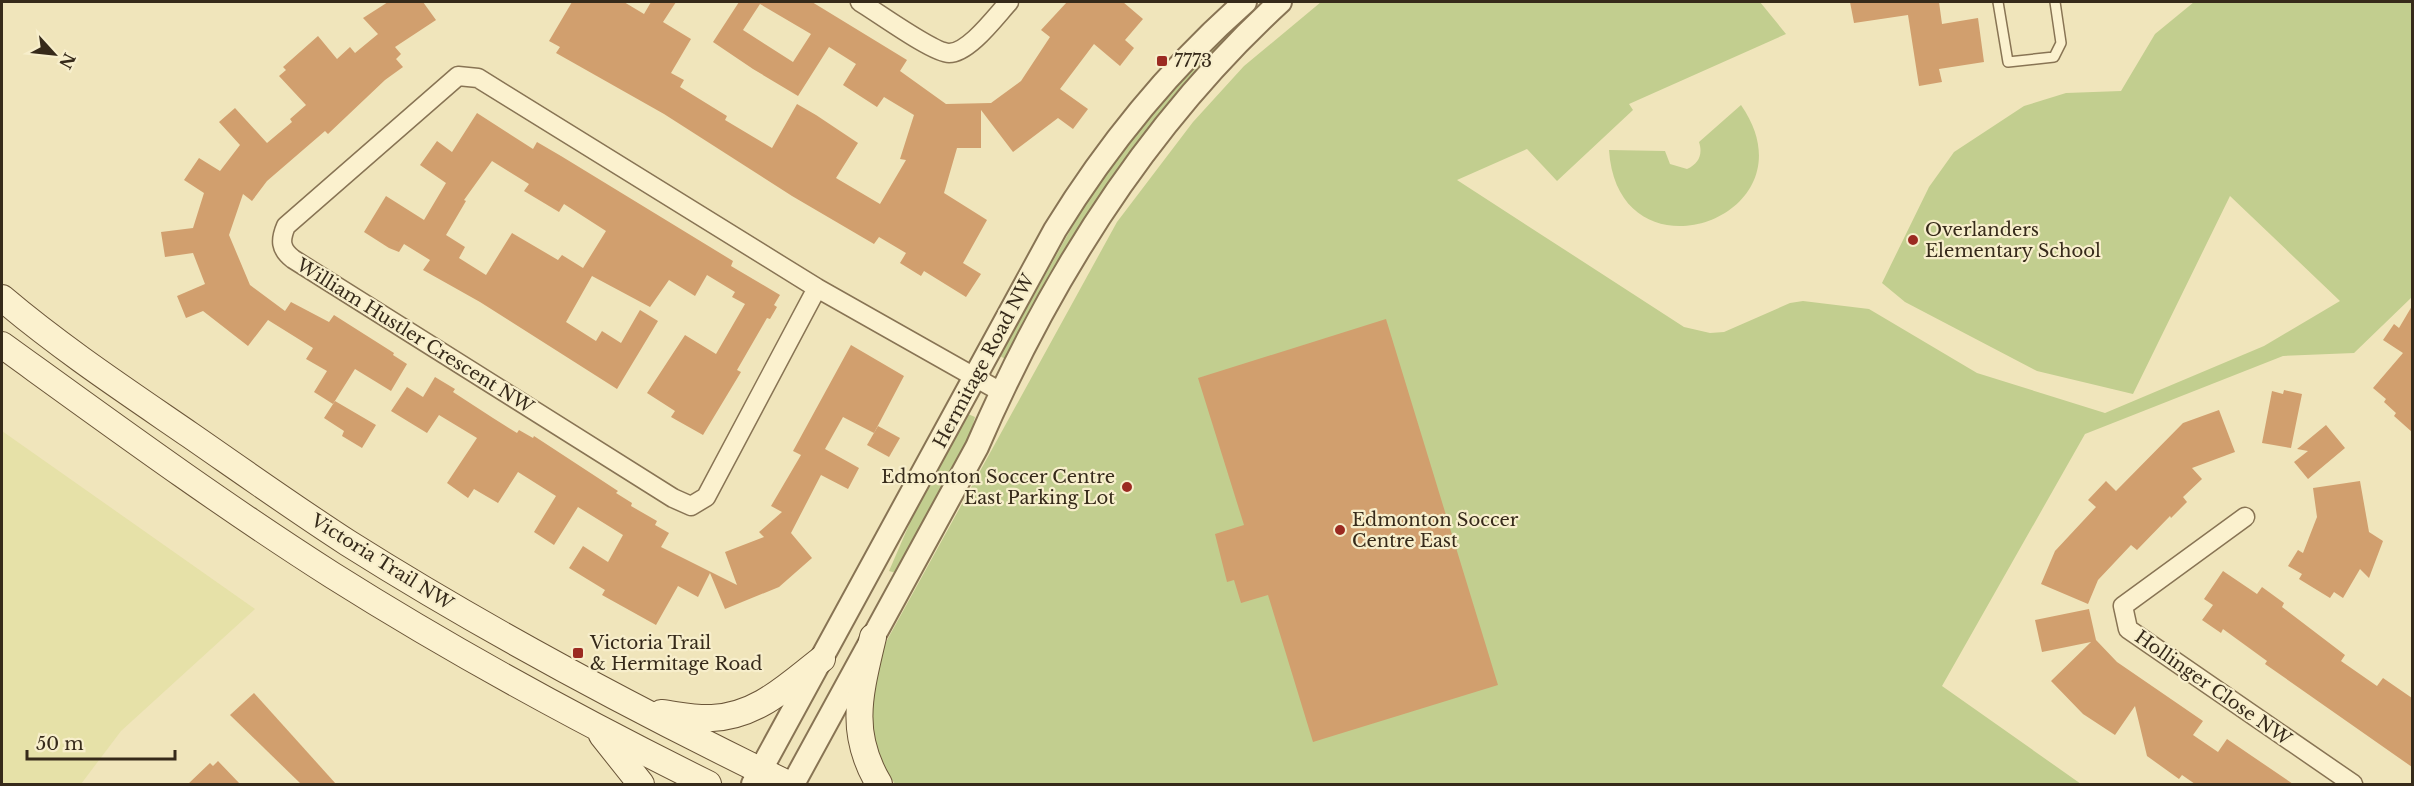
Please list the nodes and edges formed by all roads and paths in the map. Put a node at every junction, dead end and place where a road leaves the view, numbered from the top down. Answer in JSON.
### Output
{"nodes":[{"id":1,"x":860,"y":2,"type":"edge"},
{"id":2,"x":1009,"y":2,"type":"edge"},
{"id":3,"x":1245,"y":2,"type":"edge"},
{"id":4,"x":1280,"y":2,"type":"edge"},
{"id":5,"x":1998,"y":2,"type":"edge"},
{"id":6,"x":2055,"y":2,"type":"edge"},
{"id":7,"x":1257,"y":9,"type":"edge"},
{"id":8,"x":817,"y":288,"type":"junction"},
{"id":9,"x":2,"y":298,"type":"edge"},
{"id":10,"x":2,"y":345,"type":"edge"},
{"id":11,"x":975,"y":377,"type":"junction"},
{"id":12,"x":1000,"y":392,"type":"junction"},
{"id":13,"x":2245,"y":517,"type":"dead end"},
{"id":14,"x":873,"y":638,"type":"junction"},
{"id":15,"x":822,"y":659,"type":"junction"},
{"id":16,"x":643,"y":711,"type":"junction"},
{"id":17,"x":599,"y":730,"type":"junction"},
{"id":18,"x":756,"y":778,"type":"edge"},
{"id":19,"x":640,"y":784,"type":"edge"},
{"id":20,"x":708,"y":784,"type":"edge"},
{"id":21,"x":788,"y":784,"type":"edge"},
{"id":22,"x":793,"y":784,"type":"edge"},
{"id":23,"x":879,"y":784,"type":"edge"},
{"id":24,"x":2353,"y":784,"type":"edge"}],
"edges":[{"from":1,"to":2,"type":"street"},
{"from":3,"to":11,"type":"street","name":"Hermitage Road NW"},
{"from":4,"to":7,"type":"street","name":"Hermitage Road NW"},
{"from":5,"to":6,"type":"lane"},
{"from":7,"to":12,"type":"street","name":"Hermitage Road NW"},
{"from":8,"to":8,"type":"street","name":"William Hustler Crescent NW"},
{"from":8,"to":11,"type":"street","name":"William Hustler Crescent NW"},
{"from":9,"to":16,"type":"main road","name":"Victoria Trail NW"},
{"from":10,"to":17,"type":"main road","name":"Victoria Trail NW"},
{"from":11,"to":12,"type":"street","name":"William Hustler Crescent NW"},
{"from":11,"to":15,"type":"street","name":"Hermitage Road NW"},
{"from":12,"to":14,"type":"street","name":"Hermitage Road NW"},
{"from":13,"to":24,"type":"street","name":"Hollinger Close NW"},
{"from":14,"to":22,"type":"street","name":"Hermitage Road NW"},
{"from":14,"to":23,"type":"main road"},
{"from":15,"to":16,"type":"main road"},
{"from":15,"to":18,"type":"street","name":"Hermitage Road NW"},
{"from":16,"to":18,"type":"main road","name":"Victoria Trail NW"},
{"from":17,"to":19,"type":"main road"},
{"from":17,"to":20,"type":"main road","name":"Victoria Trail NW"},
{"from":18,"to":21,"type":"main road","name":"Victoria Trail NW"}]}
